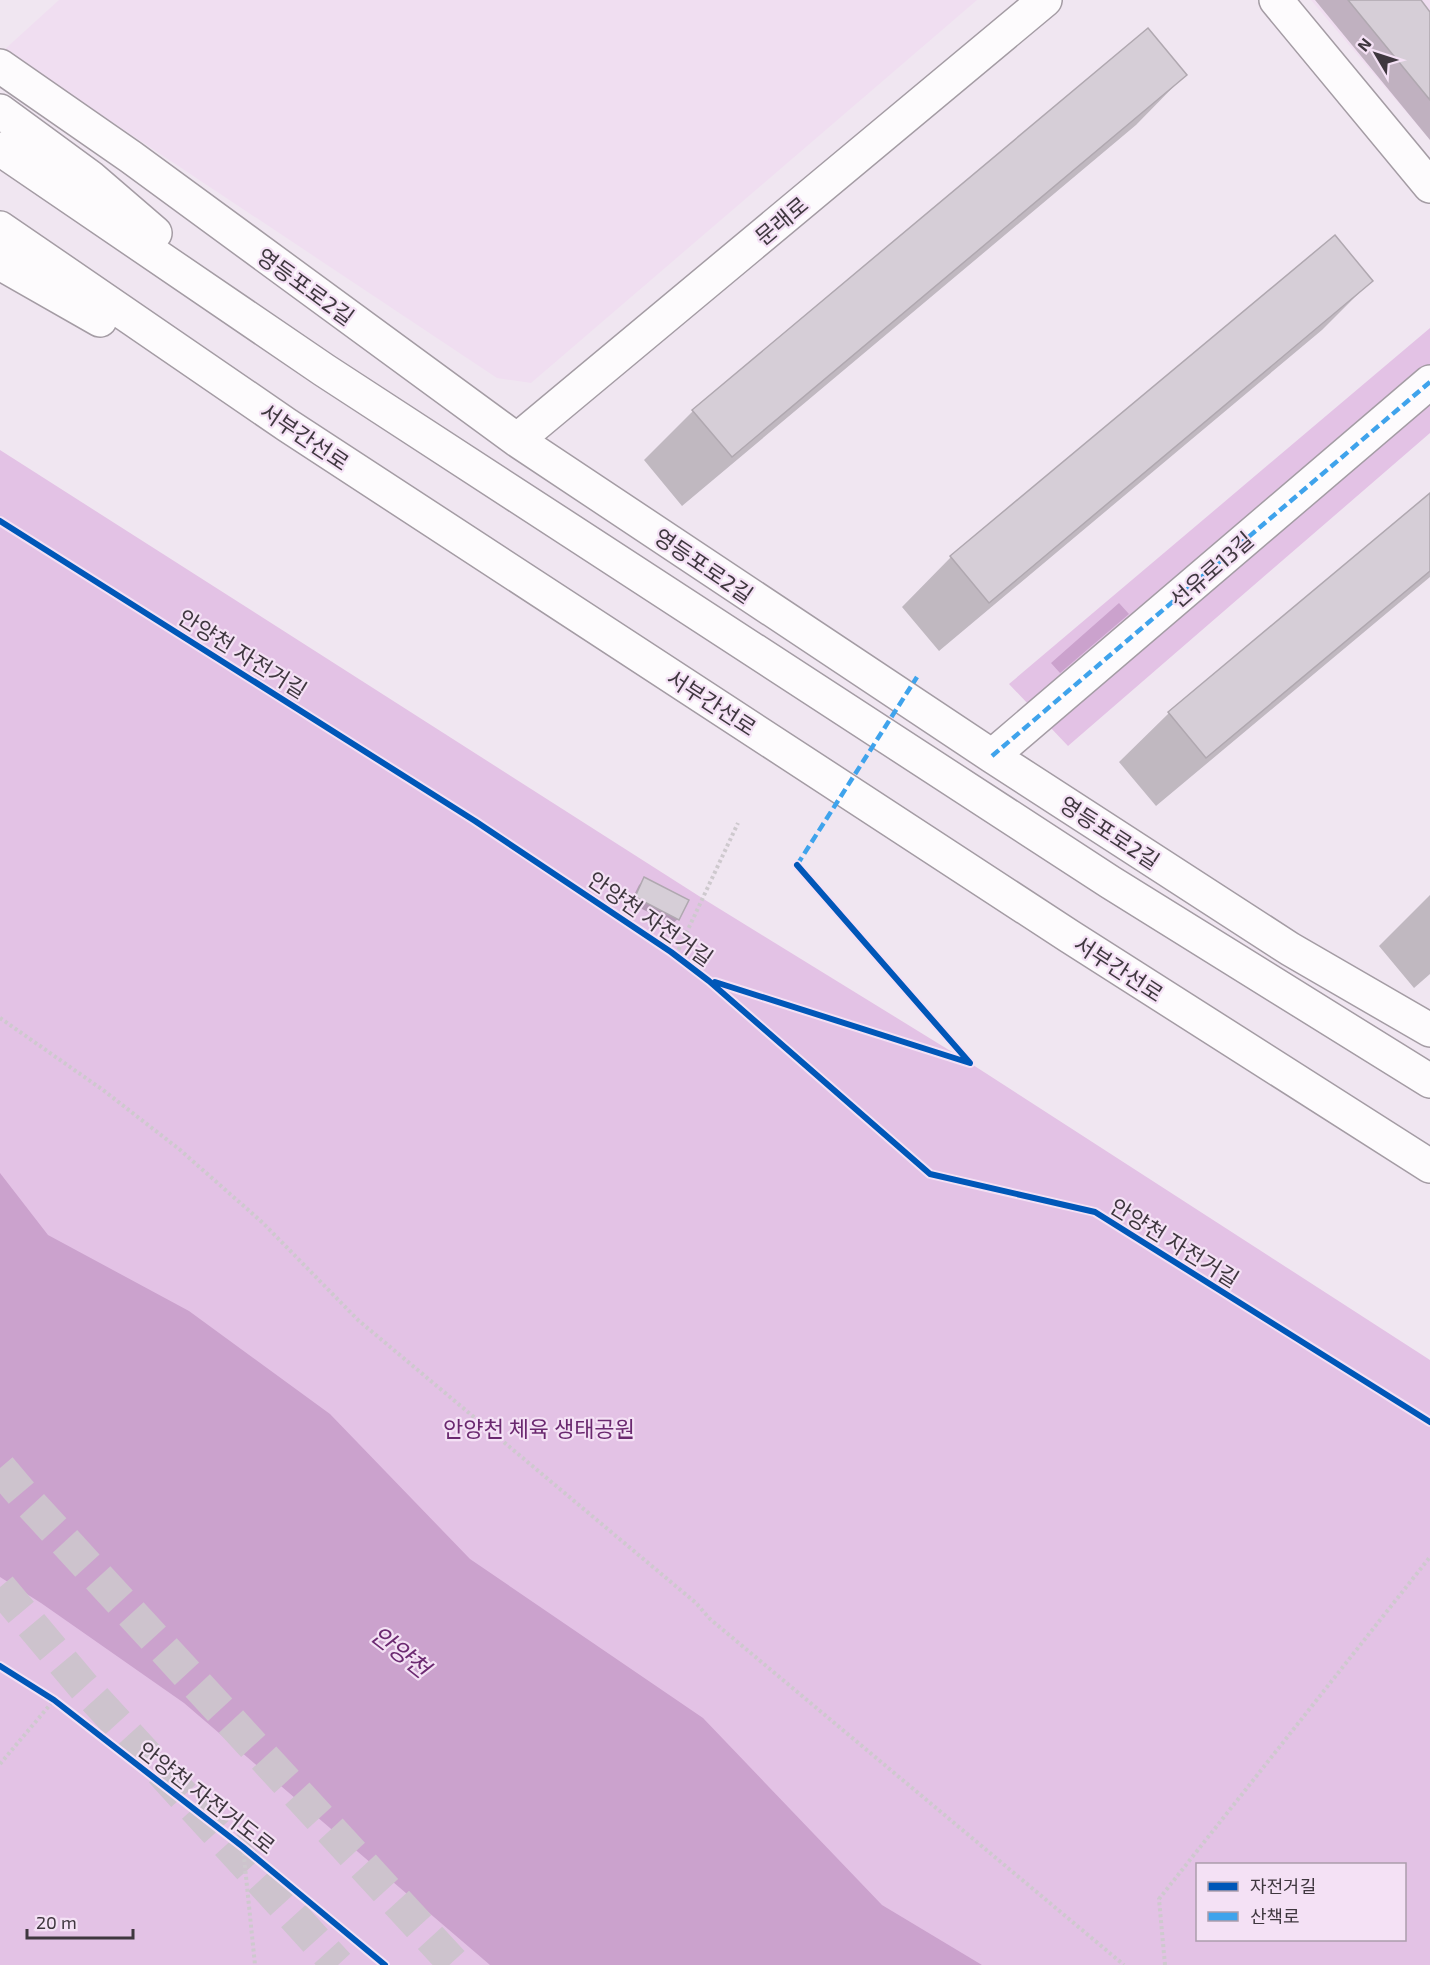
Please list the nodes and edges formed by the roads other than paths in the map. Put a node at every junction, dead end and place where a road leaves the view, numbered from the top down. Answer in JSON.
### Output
{"nodes":[{"id":1,"x":1045,"y":0,"type":"edge"},
{"id":2,"x":1276,"y":0,"type":"edge"},
{"id":3,"x":0,"y":66,"type":"edge"},
{"id":4,"x":0,"y":111,"type":"edge"},
{"id":5,"x":0,"y":149,"type":"edge"},
{"id":6,"x":1430,"y":186,"type":"edge"},
{"id":7,"x":0,"y":228,"type":"edge"},
{"id":8,"x":0,"y":263,"type":"edge"},
{"id":9,"x":324,"y":370,"type":"junction"},
{"id":10,"x":1430,"y":382,"type":"edge"},
{"id":11,"x":287,"y":425,"type":"junction"},
{"id":12,"x":517,"y":440,"type":"junction"},
{"id":13,"x":992,"y":756,"type":"junction"},
{"id":14,"x":1430,"y":1030,"type":"edge"},
{"id":15,"x":1430,"y":1081,"type":"edge"},
{"id":16,"x":1430,"y":1167,"type":"edge"}],
"edges":[{"from":1,"to":12,"type":"main road","name":"문래로"},
{"from":2,"to":6,"type":"main road"},
{"from":3,"to":12,"type":"main road","name":"영등포로2길"},
{"from":4,"to":9,"type":"main road"},
{"from":5,"to":9,"type":"main road"},
{"from":7,"to":11,"type":"main road","name":"서부간선로"},
{"from":8,"to":11,"type":"main road"},
{"from":9,"to":15,"type":"main road"},
{"from":10,"to":13,"type":"main road","name":"선유로13길"},
{"from":11,"to":16,"type":"main road","name":"서부간선로"},
{"from":12,"to":13,"type":"main road","name":"영등포로2길"},
{"from":13,"to":14,"type":"main road","name":"영등포로2길"}]}
